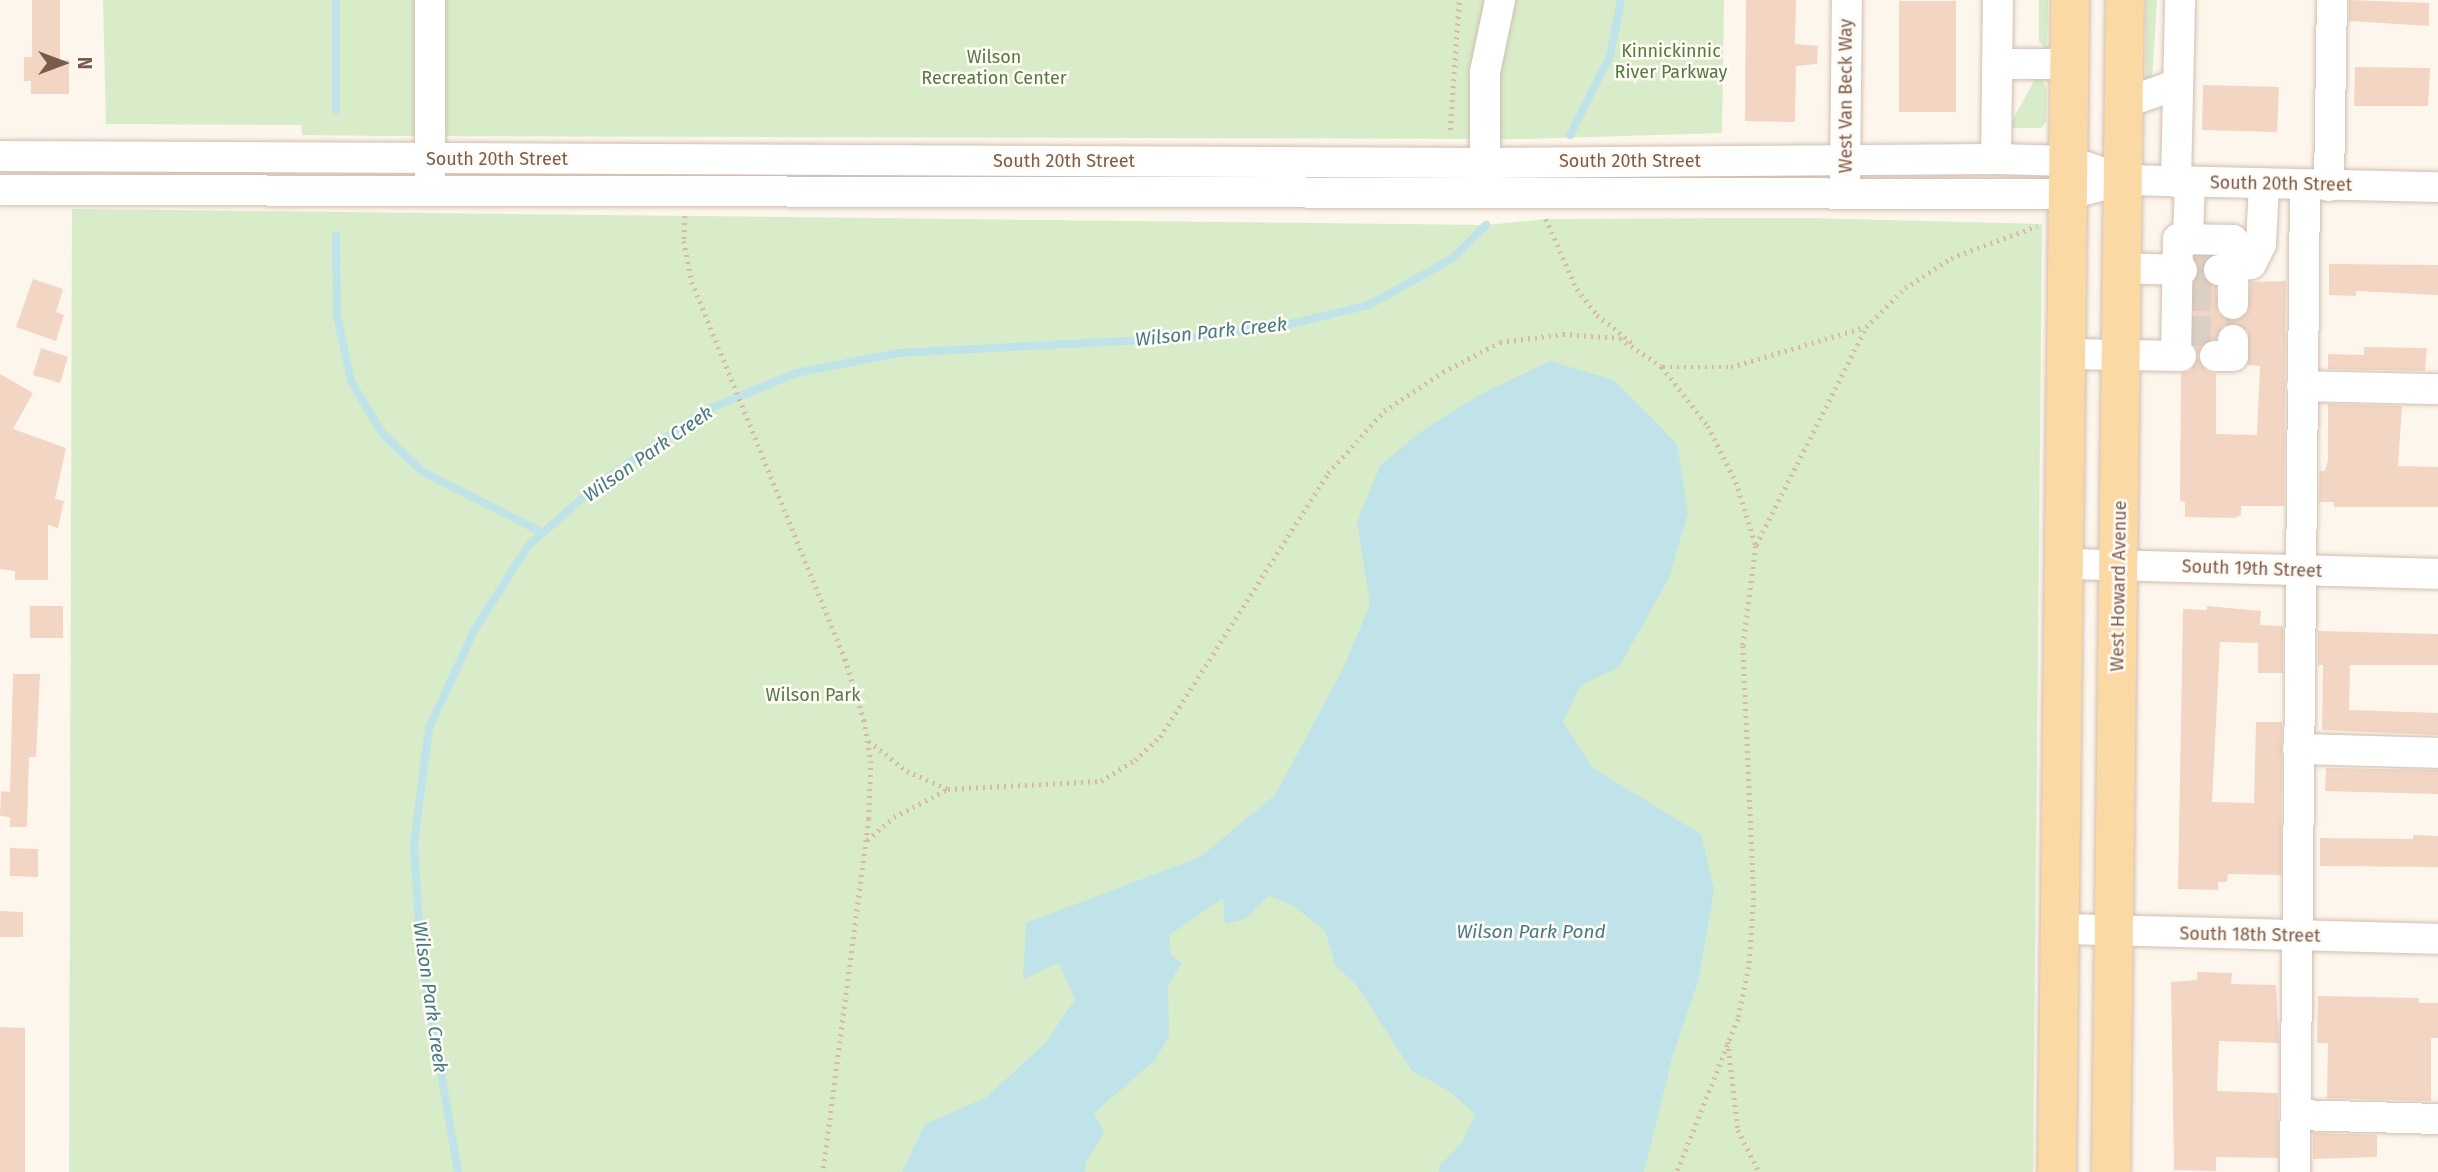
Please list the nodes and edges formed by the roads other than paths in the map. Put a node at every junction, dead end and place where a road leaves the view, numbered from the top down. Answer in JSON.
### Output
{"nodes":[{"id":1,"x":430,"y":0,"type":"edge"},
{"id":2,"x":1500,"y":0,"type":"edge"},
{"id":3,"x":1847,"y":0,"type":"edge"},
{"id":4,"x":1998,"y":0,"type":"edge"},
{"id":5,"x":2070,"y":0,"type":"edge"},
{"id":6,"x":2125,"y":0,"type":"edge"},
{"id":7,"x":2180,"y":0,"type":"edge"},
{"id":8,"x":2332,"y":0,"type":"edge"},
{"id":9,"x":1997,"y":64,"type":"junction"},
{"id":10,"x":2070,"y":64,"type":"junction"},
{"id":11,"x":2178,"y":84,"type":"junction"},
{"id":12,"x":2125,"y":103,"type":"junction"},
{"id":13,"x":0,"y":156,"type":"edge"},
{"id":14,"x":430,"y":159,"type":"junction"},
{"id":15,"x":692,"y":159,"type":"junction"},
{"id":16,"x":1996,"y":159,"type":"junction"},
{"id":17,"x":1846,"y":161,"type":"junction"},
{"id":18,"x":1497,"y":162,"type":"junction"},
{"id":19,"x":2069,"y":178,"type":"junction"},
{"id":20,"x":2124,"y":180,"type":"junction"},
{"id":21,"x":2183,"y":182,"type":"junction"},
{"id":22,"x":2263,"y":184,"type":"junction"},
{"id":23,"x":2317,"y":185,"type":"junction"},
{"id":24,"x":2438,"y":187,"type":"edge"},
{"id":25,"x":0,"y":190,"type":"edge"},
{"id":26,"x":692,"y":191,"type":"junction"},
{"id":27,"x":429,"y":192,"type":"junction"},
{"id":28,"x":1498,"y":192,"type":"junction"},
{"id":29,"x":1845,"y":192,"type":"junction"},
{"id":30,"x":2188,"y":239,"type":"junction"},
{"id":31,"x":2121,"y":268,"type":"junction"},
{"id":32,"x":2179,"y":283,"type":"junction"},
{"id":33,"x":2067,"y":354,"type":"junction"},
{"id":34,"x":2121,"y":355,"type":"junction"},
{"id":35,"x":2302,"y":386,"type":"junction"},
{"id":36,"x":2438,"y":389,"type":"edge"},
{"id":37,"x":2066,"y":564,"type":"junction"},
{"id":38,"x":2119,"y":565,"type":"junction"},
{"id":39,"x":2299,"y":570,"type":"junction"},
{"id":40,"x":2438,"y":574,"type":"edge"},
{"id":41,"x":2298,"y":748,"type":"junction"},
{"id":42,"x":2438,"y":753,"type":"edge"},
{"id":43,"x":2062,"y":929,"type":"junction"},
{"id":44,"x":2115,"y":932,"type":"junction"},
{"id":45,"x":2298,"y":936,"type":"junction"},
{"id":46,"x":2438,"y":939,"type":"edge"},
{"id":47,"x":2296,"y":1115,"type":"junction"},
{"id":48,"x":2438,"y":1119,"type":"edge"},
{"id":49,"x":2057,"y":1172,"type":"edge"},
{"id":50,"x":2112,"y":1172,"type":"edge"},
{"id":51,"x":2295,"y":1172,"type":"edge"}],
"edges":[{"from":1,"to":14,"type":"street"},
{"from":2,"to":18,"type":"street"},
{"from":3,"to":17,"type":"street","name":"West Van Beck Way"},
{"from":4,"to":9,"type":"street"},
{"from":5,"to":10,"type":"main road"},
{"from":6,"to":12,"type":"main road","name":"West Howard Avenue"},
{"from":7,"to":11,"type":"street"},
{"from":8,"to":23,"type":"street"},
{"from":9,"to":10,"type":"street"},
{"from":9,"to":16,"type":"street"},
{"from":10,"to":19,"type":"main road"},
{"from":11,"to":12,"type":"street"},
{"from":11,"to":21,"type":"street"},
{"from":12,"to":20,"type":"main road","name":"West Howard Avenue"},
{"from":13,"to":14,"type":"street","name":"South 20th Street"},
{"from":14,"to":15,"type":"street","name":"South 20th Street"},
{"from":14,"to":27,"type":"street"},
{"from":15,"to":18,"type":"street","name":"South 20th Street"},
{"from":15,"to":26,"type":"street"},
{"from":16,"to":17,"type":"street","name":"South 20th Street"},
{"from":16,"to":19,"type":"street","name":"South 20th Street"},
{"from":17,"to":18,"type":"street","name":"South 20th Street"},
{"from":17,"to":29,"type":"street","name":"West Van Beck Way"},
{"from":18,"to":28,"type":"street"},
{"from":19,"to":20,"type":"street","name":"South 20th Street"},
{"from":19,"to":29,"type":"street","name":"South 20th Street"},
{"from":19,"to":33,"type":"main road"},
{"from":20,"to":21,"type":"street","name":"South 20th Street"},
{"from":20,"to":31,"type":"main road","name":"West Howard Avenue"},
{"from":21,"to":22,"type":"street","name":"South 20th Street"},
{"from":21,"to":30,"type":"street"},
{"from":22,"to":23,"type":"street","name":"South 20th Street"},
{"from":22,"to":30,"type":"street"},
{"from":23,"to":24,"type":"street","name":"South 20th Street"},
{"from":23,"to":35,"type":"street"},
{"from":25,"to":27,"type":"street","name":"South 20th Street"},
{"from":26,"to":27,"type":"street","name":"South 20th Street"},
{"from":26,"to":28,"type":"street","name":"South 20th Street"},
{"from":28,"to":29,"type":"street","name":"South 20th Street"},
{"from":30,"to":32,"type":"street"},
{"from":31,"to":32,"type":"street"},
{"from":31,"to":34,"type":"main road","name":"West Howard Avenue"},
{"from":32,"to":34,"type":"street"},
{"from":33,"to":34,"type":"street"},
{"from":33,"to":37,"type":"main road"},
{"from":34,"to":38,"type":"main road","name":"West Howard Avenue"},
{"from":35,"to":36,"type":"street"},
{"from":35,"to":39,"type":"street"},
{"from":37,"to":38,"type":"street","name":"South 19th Street"},
{"from":37,"to":43,"type":"main road"},
{"from":38,"to":39,"type":"street","name":"South 19th Street"},
{"from":38,"to":44,"type":"main road","name":"West Howard Avenue"},
{"from":39,"to":40,"type":"street","name":"South 19th Street"},
{"from":39,"to":41,"type":"street"},
{"from":41,"to":42,"type":"street"},
{"from":41,"to":45,"type":"street"},
{"from":43,"to":44,"type":"street","name":"South 18th Street"},
{"from":43,"to":49,"type":"main road"},
{"from":44,"to":45,"type":"street","name":"South 18th Street"},
{"from":44,"to":50,"type":"main road","name":"West Howard Avenue"},
{"from":45,"to":46,"type":"street","name":"South 18th Street"},
{"from":45,"to":47,"type":"street"},
{"from":47,"to":48,"type":"street"},
{"from":47,"to":51,"type":"street"}]}
